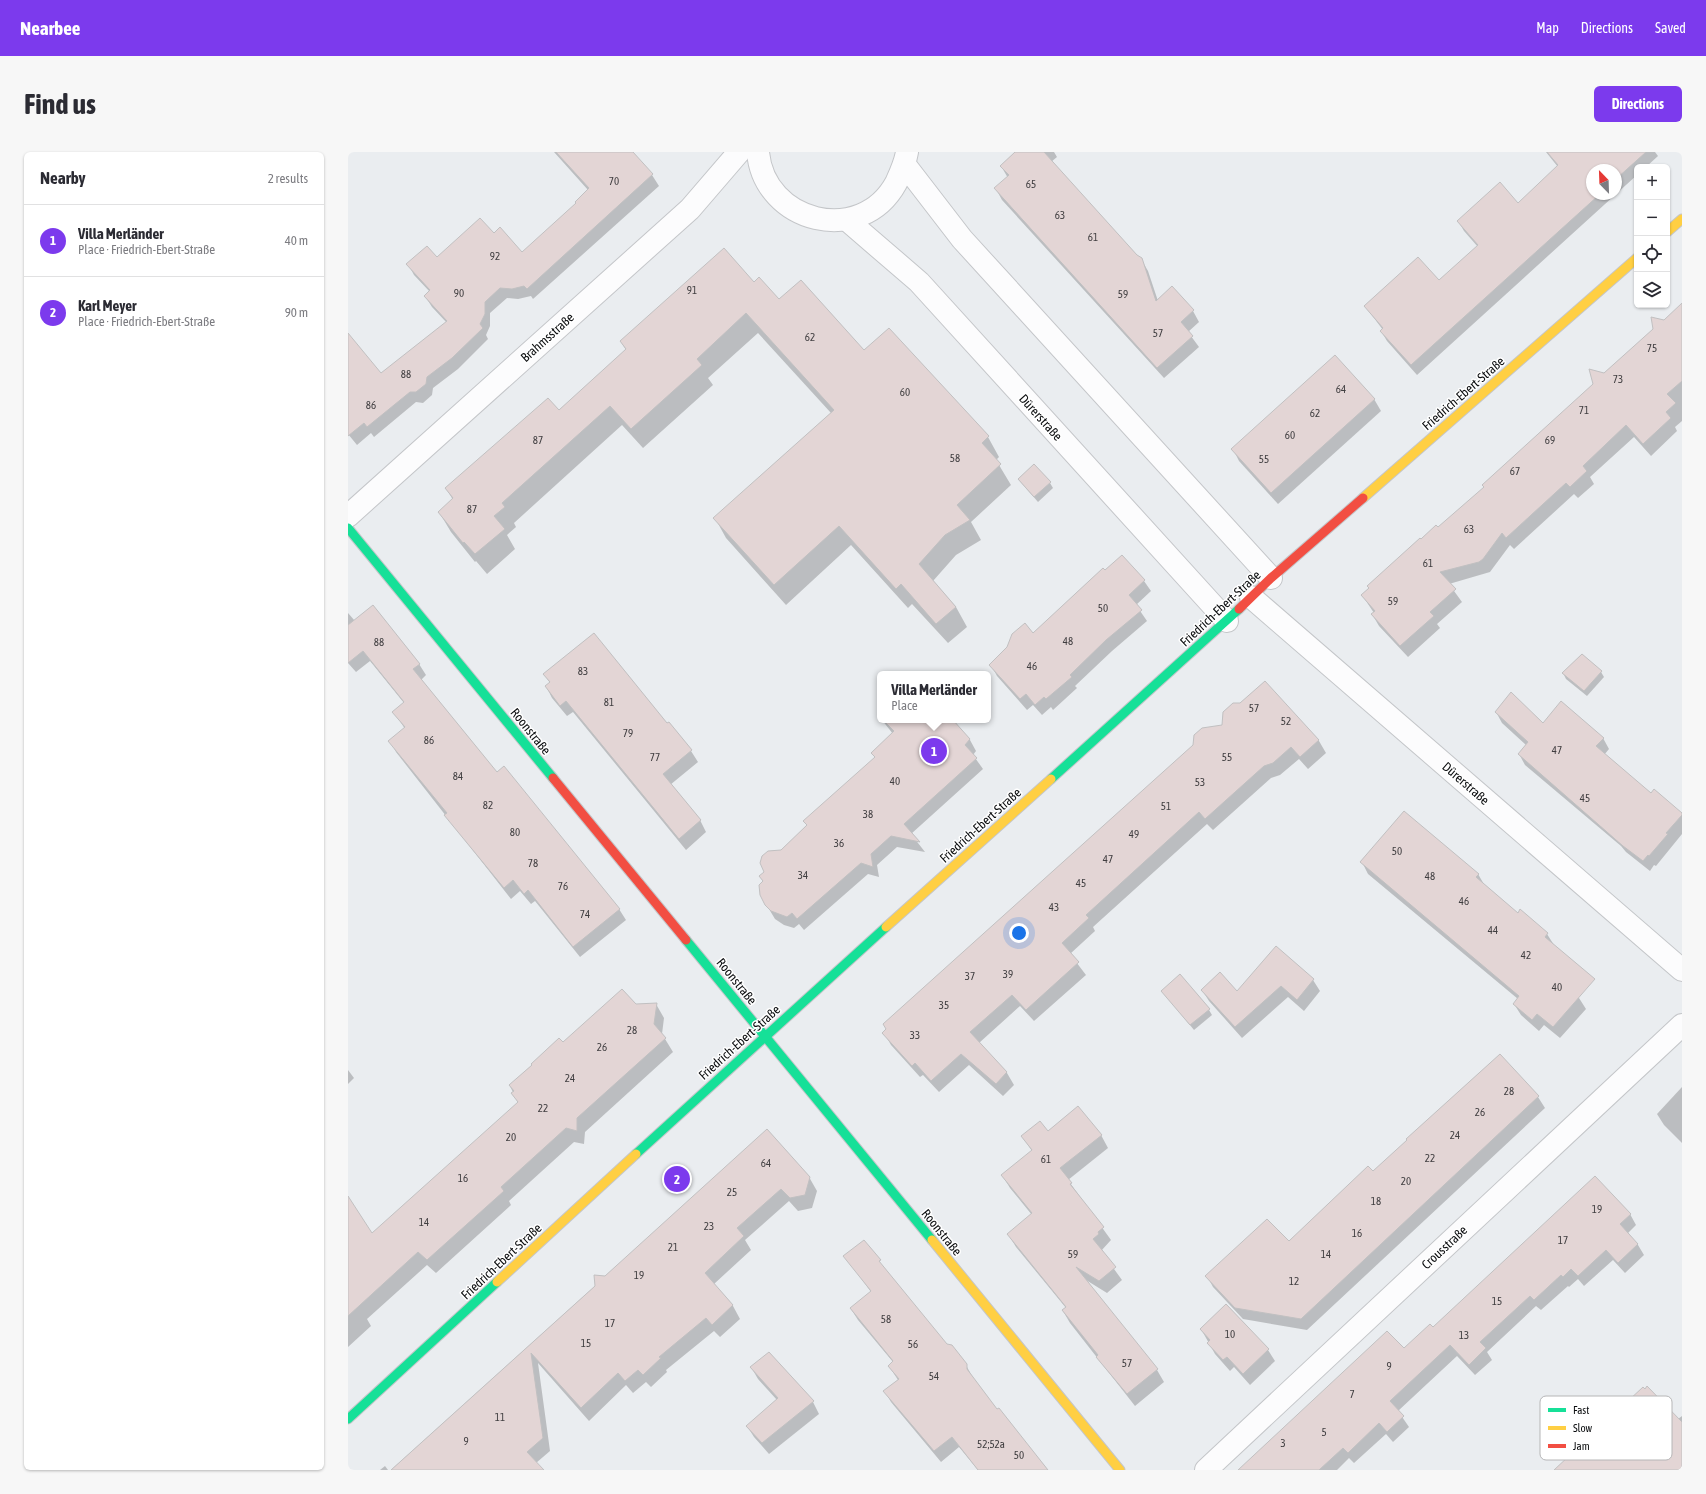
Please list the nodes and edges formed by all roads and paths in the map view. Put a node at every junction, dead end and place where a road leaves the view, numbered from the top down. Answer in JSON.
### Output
{"nodes":[{"id":1,"x":739,"y":152,"type":"edge"},
{"id":2,"x":758,"y":152,"type":"edge"},
{"id":3,"x":906,"y":159,"type":"edge"},
{"id":4,"x":1682,"y":218,"type":"edge"},
{"id":5,"x":847,"y":220,"type":"junction"},
{"id":6,"x":1670,"y":229,"type":"edge"},
{"id":7,"x":1634,"y":261,"type":"edge"},
{"id":8,"x":348,"y":516,"type":"edge"},
{"id":9,"x":348,"y":528,"type":"edge"},
{"id":10,"x":1271,"y":578,"type":"junction"},
{"id":11,"x":1251,"y":597,"type":"junction"},
{"id":12,"x":1227,"y":621,"type":"junction"},
{"id":13,"x":1682,"y":970,"type":"edge"},
{"id":14,"x":1682,"y":1025,"type":"edge"},
{"id":15,"x":765,"y":1036,"type":"junction"},
{"id":16,"x":348,"y":1419,"type":"edge"},
{"id":17,"x":1120,"y":1470,"type":"edge"},
{"id":18,"x":1206,"y":1470,"type":"edge"}],
"edges":[{"from":1,"to":8,"type":"street","name":"Brahmsstraße"},
{"from":2,"to":5,"type":"street"},
{"from":3,"to":5,"type":"street"},
{"from":3,"to":10,"type":"street"},
{"from":4,"to":6,"type":"street"},
{"from":5,"to":12,"type":"street","name":"Dürerstraße"},
{"from":7,"to":10,"type":"street","name":"Friedrich-Ebert-Straße"},
{"from":9,"to":15,"type":"street","name":"Roonstraße"},
{"from":10,"to":11,"type":"street","name":"Friedrich-Ebert-Straße"},
{"from":11,"to":12,"type":"street","name":"Friedrich-Ebert-Straße"},
{"from":11,"to":13,"type":"street","name":"Dürerstraße"},
{"from":12,"to":15,"type":"street","name":"Friedrich-Ebert-Straße"},
{"from":14,"to":18,"type":"street","name":"Crousstraße"},
{"from":15,"to":16,"type":"street","name":"Friedrich-Ebert-Straße"},
{"from":15,"to":17,"type":"street","name":"Roonstraße"}]}
